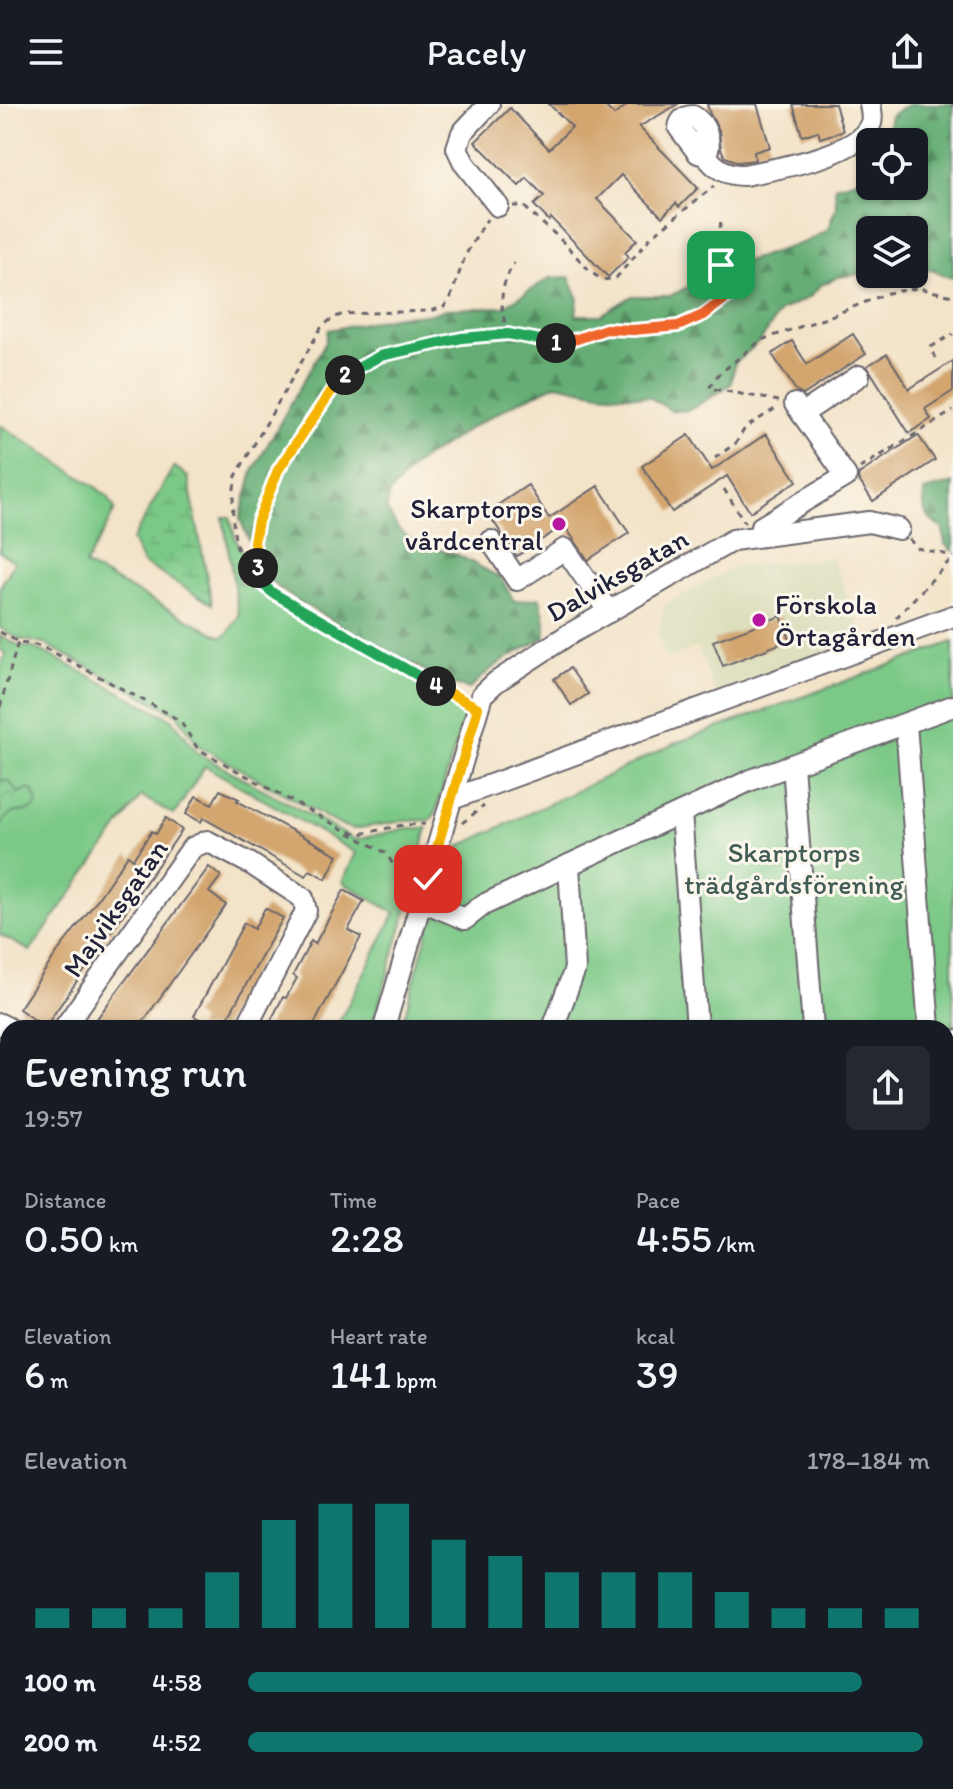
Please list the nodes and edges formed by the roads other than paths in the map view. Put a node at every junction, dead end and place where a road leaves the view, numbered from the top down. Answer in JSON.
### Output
{"nodes":[{"id":1,"x":489,"y":104,"type":"edge"},
{"id":2,"x":870,"y":104,"type":"edge"},
{"id":3,"x":706,"y":155,"type":"dead end"},
{"id":4,"x":498,"y":206,"type":"road end"},
{"id":5,"x":859,"y":376,"type":"dead end"},
{"id":6,"x":899,"y":529,"type":"road end"},
{"id":7,"x":759,"y":536,"type":"junction"},
{"id":8,"x":491,"y":541,"type":"dead end"},
{"id":9,"x":609,"y":612,"type":"junction"},
{"id":10,"x":953,"y":616,"type":"edge"},
{"id":11,"x":953,"y":706,"type":"edge"},
{"id":12,"x":906,"y":724,"type":"junction"},
{"id":13,"x":793,"y":765,"type":"junction"},
{"id":14,"x":452,"y":799,"type":"junction"},
{"id":15,"x":681,"y":813,"type":"junction"},
{"id":16,"x":569,"y":865,"type":"junction"},
{"id":17,"x":422,"y":901,"type":"junction"},
{"id":18,"x":70,"y":1020,"type":"edge"},
{"id":19,"x":250,"y":1020,"type":"edge"},
{"id":20,"x":386,"y":1020,"type":"edge"},
{"id":21,"x":556,"y":1020,"type":"edge"},
{"id":22,"x":696,"y":1020,"type":"edge"},
{"id":23,"x":812,"y":1020,"type":"edge"},
{"id":24,"x":928,"y":1020,"type":"edge"}],
"edges":[{"from":1,"to":4,"type":"street"},
{"from":2,"to":3,"type":"street"},
{"from":5,"to":7,"type":"street"},
{"from":6,"to":7,"type":"street","name":"Dalviksgatan"},
{"from":7,"to":9,"type":"street","name":"Dalviksgatan"},
{"from":8,"to":9,"type":"street"},
{"from":9,"to":14,"type":"street","name":"Dalviksgatan"},
{"from":10,"to":14,"type":"street"},
{"from":11,"to":12,"type":"street"},
{"from":12,"to":13,"type":"street"},
{"from":12,"to":24,"type":"street"},
{"from":13,"to":15,"type":"street"},
{"from":13,"to":23,"type":"street"},
{"from":14,"to":17,"type":"street","name":"Dalviksgatan"},
{"from":15,"to":16,"type":"street"},
{"from":15,"to":22,"type":"street"},
{"from":16,"to":17,"type":"street"},
{"from":16,"to":21,"type":"street"},
{"from":17,"to":20,"type":"street","name":"Dalviksgatan"},
{"from":18,"to":19,"type":"street","name":"Majviksgatan"}]}
